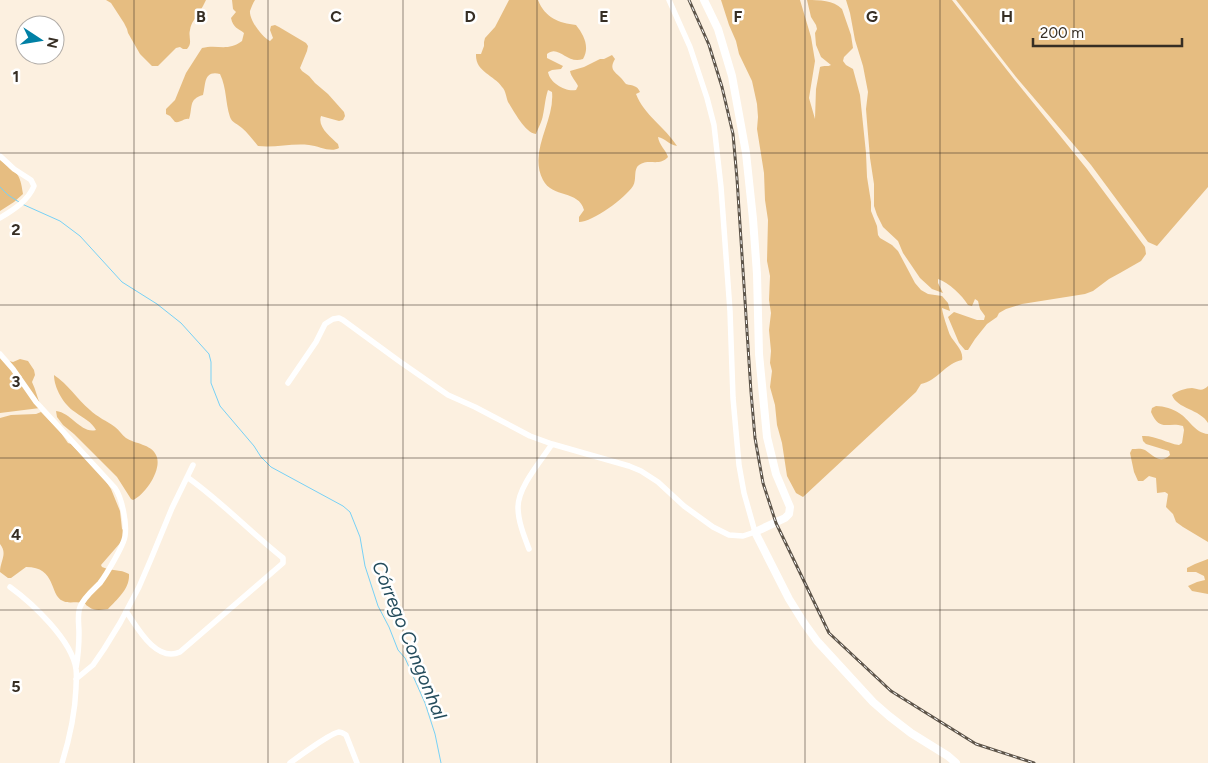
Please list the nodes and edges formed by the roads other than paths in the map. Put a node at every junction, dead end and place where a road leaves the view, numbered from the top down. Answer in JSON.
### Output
{"nodes":[{"id":1,"x":669,"y":0,"type":"edge"},
{"id":2,"x":704,"y":0,"type":"edge"},
{"id":3,"x":0,"y":156,"type":"edge"},
{"id":4,"x":0,"y":218,"type":"edge"},
{"id":5,"x":0,"y":354,"type":"edge"},
{"id":6,"x":288,"y":383,"type":"dead end"},
{"id":7,"x":552,"y":444,"type":"junction"},
{"id":8,"x":193,"y":465,"type":"dead end"},
{"id":9,"x":187,"y":477,"type":"junction"},
{"id":10,"x":755,"y":532,"type":"junction"},
{"id":11,"x":529,"y":549,"type":"dead end"},
{"id":12,"x":10,"y":587,"type":"dead end"},
{"id":13,"x":126,"y":611,"type":"junction"},
{"id":14,"x":76,"y":668,"type":"junction"},
{"id":15,"x":76,"y":679,"type":"junction"},
{"id":16,"x":62,"y":763,"type":"edge"},
{"id":17,"x":290,"y":763,"type":"edge"},
{"id":18,"x":357,"y":763,"type":"edge"},
{"id":19,"x":956,"y":763,"type":"edge"}],
"edges":[{"from":1,"to":10,"type":"street"},
{"from":2,"to":10,"type":"street"},
{"from":3,"to":4,"type":"street"},
{"from":5,"to":14,"type":"street"},
{"from":6,"to":7,"type":"street"},
{"from":7,"to":10,"type":"street"},
{"from":7,"to":11,"type":"street"},
{"from":8,"to":9,"type":"street"},
{"from":9,"to":13,"type":"street"},
{"from":9,"to":13,"type":"street"},
{"from":10,"to":19,"type":"street"},
{"from":12,"to":14,"type":"street"},
{"from":13,"to":15,"type":"street"},
{"from":14,"to":15,"type":"street"},
{"from":15,"to":16,"type":"street"},
{"from":17,"to":18,"type":"street"}]}
